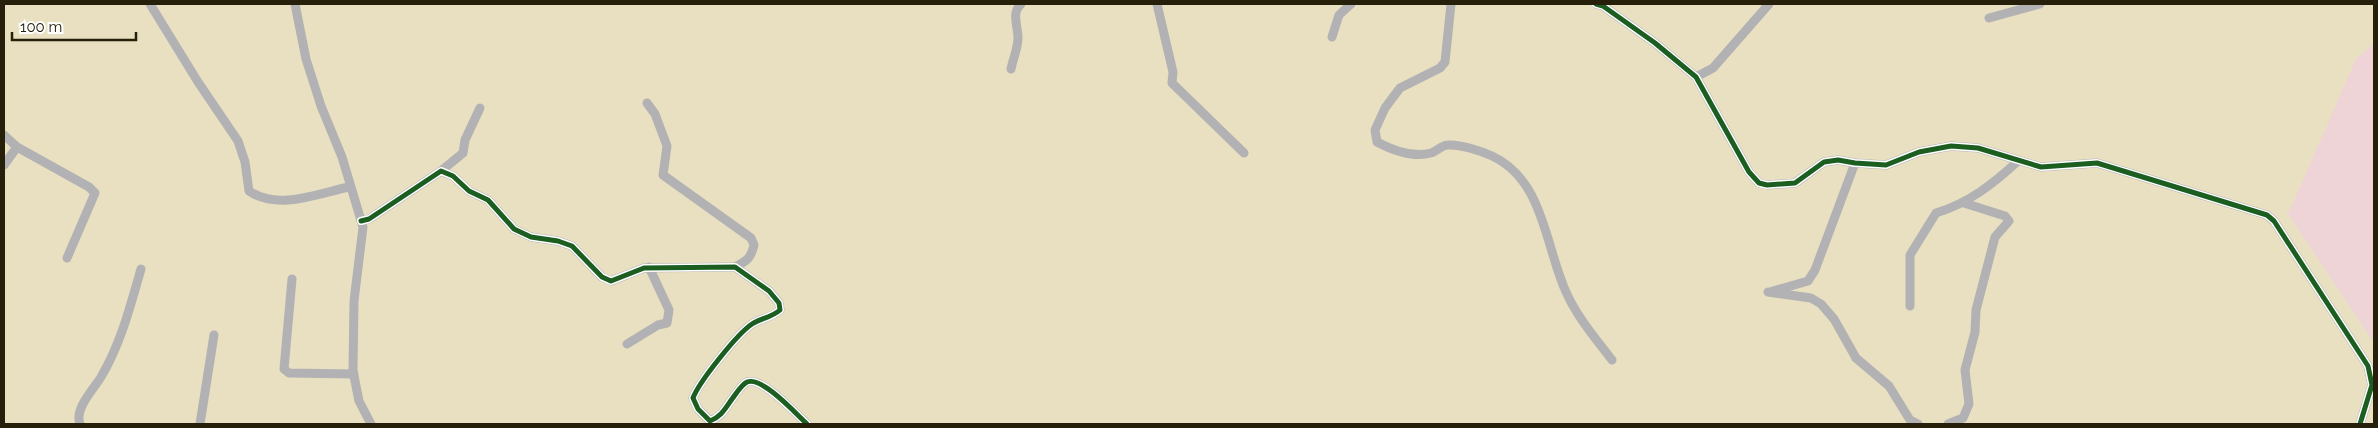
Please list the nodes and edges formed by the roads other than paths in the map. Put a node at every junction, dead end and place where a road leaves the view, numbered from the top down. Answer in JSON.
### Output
{"nodes":[{"id":1,"x":150,"y":4,"type":"edge"},
{"id":2,"x":295,"y":4,"type":"edge"},
{"id":3,"x":1021,"y":4,"type":"edge"},
{"id":4,"x":1157,"y":4,"type":"edge"},
{"id":5,"x":1350,"y":4,"type":"edge"},
{"id":6,"x":1451,"y":4,"type":"edge"},
{"id":7,"x":1596,"y":4,"type":"edge"},
{"id":8,"x":1769,"y":4,"type":"edge"},
{"id":9,"x":2040,"y":4,"type":"edge"},
{"id":10,"x":1989,"y":18,"type":"dead end"},
{"id":11,"x":1332,"y":37,"type":"dead end"},
{"id":12,"x":1011,"y":69,"type":"dead end"},
{"id":13,"x":1696,"y":77,"type":"junction"},
{"id":14,"x":647,"y":103,"type":"dead end"},
{"id":15,"x":480,"y":108,"type":"dead end"},
{"id":16,"x":4,"y":135,"type":"edge"},
{"id":17,"x":17,"y":147,"type":"junction"},
{"id":18,"x":1244,"y":152,"type":"dead end"},
{"id":19,"x":2018,"y":161,"type":"junction"},
{"id":20,"x":1855,"y":163,"type":"junction"},
{"id":21,"x":4,"y":165,"type":"edge"},
{"id":22,"x":441,"y":171,"type":"junction"},
{"id":23,"x":350,"y":187,"type":"junction"},
{"id":24,"x":1964,"y":203,"type":"junction"},
{"id":25,"x":361,"y":221,"type":"junction"},
{"id":26,"x":67,"y":258,"type":"dead end"},
{"id":27,"x":648,"y":267,"type":"junction"},
{"id":28,"x":734,"y":267,"type":"junction"},
{"id":29,"x":141,"y":269,"type":"dead end"},
{"id":30,"x":292,"y":279,"type":"dead end"},
{"id":31,"x":1910,"y":306,"type":"dead end"},
{"id":32,"x":214,"y":335,"type":"dead end"},
{"id":33,"x":627,"y":344,"type":"dead end"},
{"id":34,"x":1612,"y":360,"type":"dead end"},
{"id":35,"x":354,"y":374,"type":"junction"},
{"id":36,"x":80,"y":424,"type":"edge"},
{"id":37,"x":200,"y":424,"type":"edge"},
{"id":38,"x":371,"y":424,"type":"edge"},
{"id":39,"x":807,"y":424,"type":"edge"},
{"id":40,"x":1918,"y":424,"type":"edge"},
{"id":41,"x":1948,"y":424,"type":"edge"},
{"id":42,"x":2360,"y":424,"type":"edge"}],
"edges":[{"from":1,"to":23,"type":"street"},
{"from":2,"to":23,"type":"street"},
{"from":3,"to":12,"type":"street"},
{"from":4,"to":18,"type":"street"},
{"from":5,"to":11,"type":"street"},
{"from":6,"to":34,"type":"street"},
{"from":7,"to":13,"type":"street"},
{"from":8,"to":13,"type":"street"},
{"from":9,"to":10,"type":"street"},
{"from":13,"to":20,"type":"street"},
{"from":14,"to":28,"type":"street"},
{"from":15,"to":22,"type":"street"},
{"from":16,"to":17,"type":"street"},
{"from":17,"to":21,"type":"street"},
{"from":17,"to":26,"type":"street"},
{"from":19,"to":20,"type":"street"},
{"from":19,"to":24,"type":"street"},
{"from":19,"to":42,"type":"street"},
{"from":20,"to":40,"type":"street"},
{"from":22,"to":25,"type":"street"},
{"from":22,"to":27,"type":"street"},
{"from":23,"to":25,"type":"street"},
{"from":24,"to":31,"type":"street"},
{"from":24,"to":41,"type":"street"},
{"from":25,"to":35,"type":"street"},
{"from":27,"to":28,"type":"street"},
{"from":27,"to":33,"type":"street"},
{"from":28,"to":39,"type":"street"},
{"from":29,"to":36,"type":"street"},
{"from":30,"to":35,"type":"street"},
{"from":32,"to":37,"type":"street"},
{"from":35,"to":38,"type":"street"}]}
